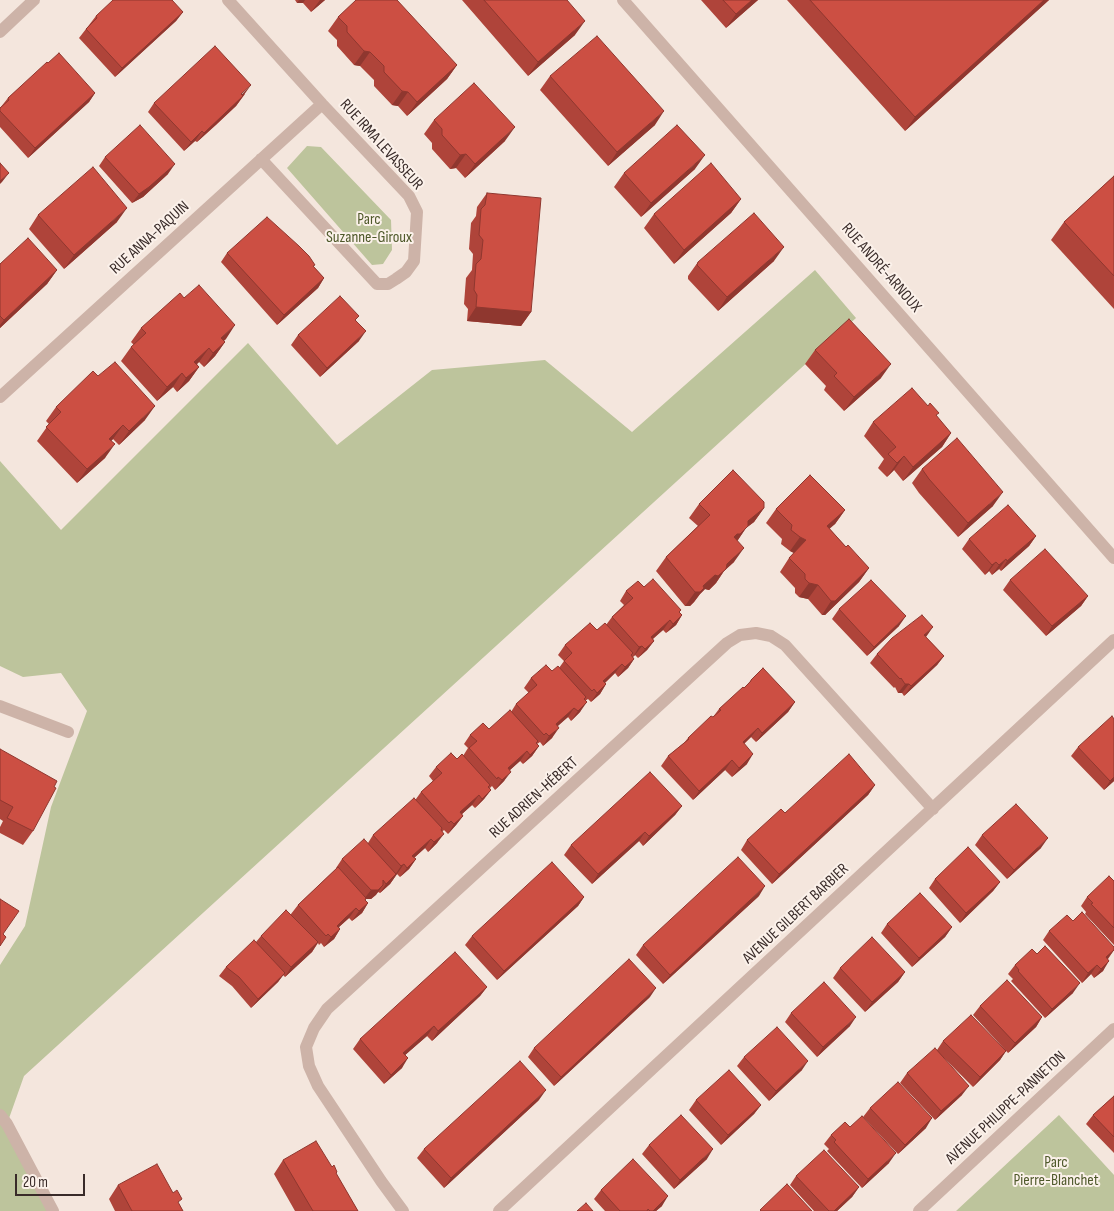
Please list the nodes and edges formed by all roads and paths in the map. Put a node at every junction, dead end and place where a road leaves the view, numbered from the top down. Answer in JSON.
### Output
{"nodes":[{"id":1,"x":34,"y":0,"type":"edge"},
{"id":2,"x":228,"y":0,"type":"edge"},
{"id":3,"x":623,"y":0,"type":"edge"},
{"id":4,"x":0,"y":32,"type":"edge"},
{"id":5,"x":322,"y":104,"type":"junction"},
{"id":6,"x":261,"y":159,"type":"junction"},
{"id":7,"x":0,"y":397,"type":"edge"},
{"id":8,"x":1114,"y":558,"type":"edge"},
{"id":9,"x":1114,"y":640,"type":"edge"},
{"id":10,"x":0,"y":706,"type":"edge"},
{"id":11,"x":68,"y":732,"type":"dead end"},
{"id":12,"x":933,"y":809,"type":"junction"},
{"id":13,"x":1114,"y":1029,"type":"edge"},
{"id":14,"x":0,"y":1115,"type":"edge"},
{"id":15,"x":54,"y":1211,"type":"edge"},
{"id":16,"x":404,"y":1211,"type":"edge"},
{"id":17,"x":499,"y":1211,"type":"edge"},
{"id":18,"x":919,"y":1211,"type":"edge"}],
"edges":[{"from":1,"to":4,"type":"street"},
{"from":2,"to":5,"type":"street","name":"RUE IRMA LEVASSEUR"},
{"from":3,"to":8,"type":"street","name":"RUE ANDRÉ-ARNOUX"},
{"from":5,"to":6,"type":"street","name":"RUE ANNA-PAQUIN"},
{"from":5,"to":6,"type":"street","name":"RUE IRMA LEVASSEUR"},
{"from":6,"to":7,"type":"street","name":"RUE ANNA-PAQUIN"},
{"from":9,"to":12,"type":"street","name":"AVENUE GILBERT BARBIER"},
{"from":10,"to":11,"type":"street"},
{"from":12,"to":16,"type":"street","name":"RUE ADRIEN-HÉBERT"},
{"from":12,"to":17,"type":"street","name":"AVENUE GILBERT BARBIER"},
{"from":13,"to":18,"type":"street","name":"AVENUE PHILIPPE-PANNETON"},
{"from":14,"to":15,"type":"street"}]}
